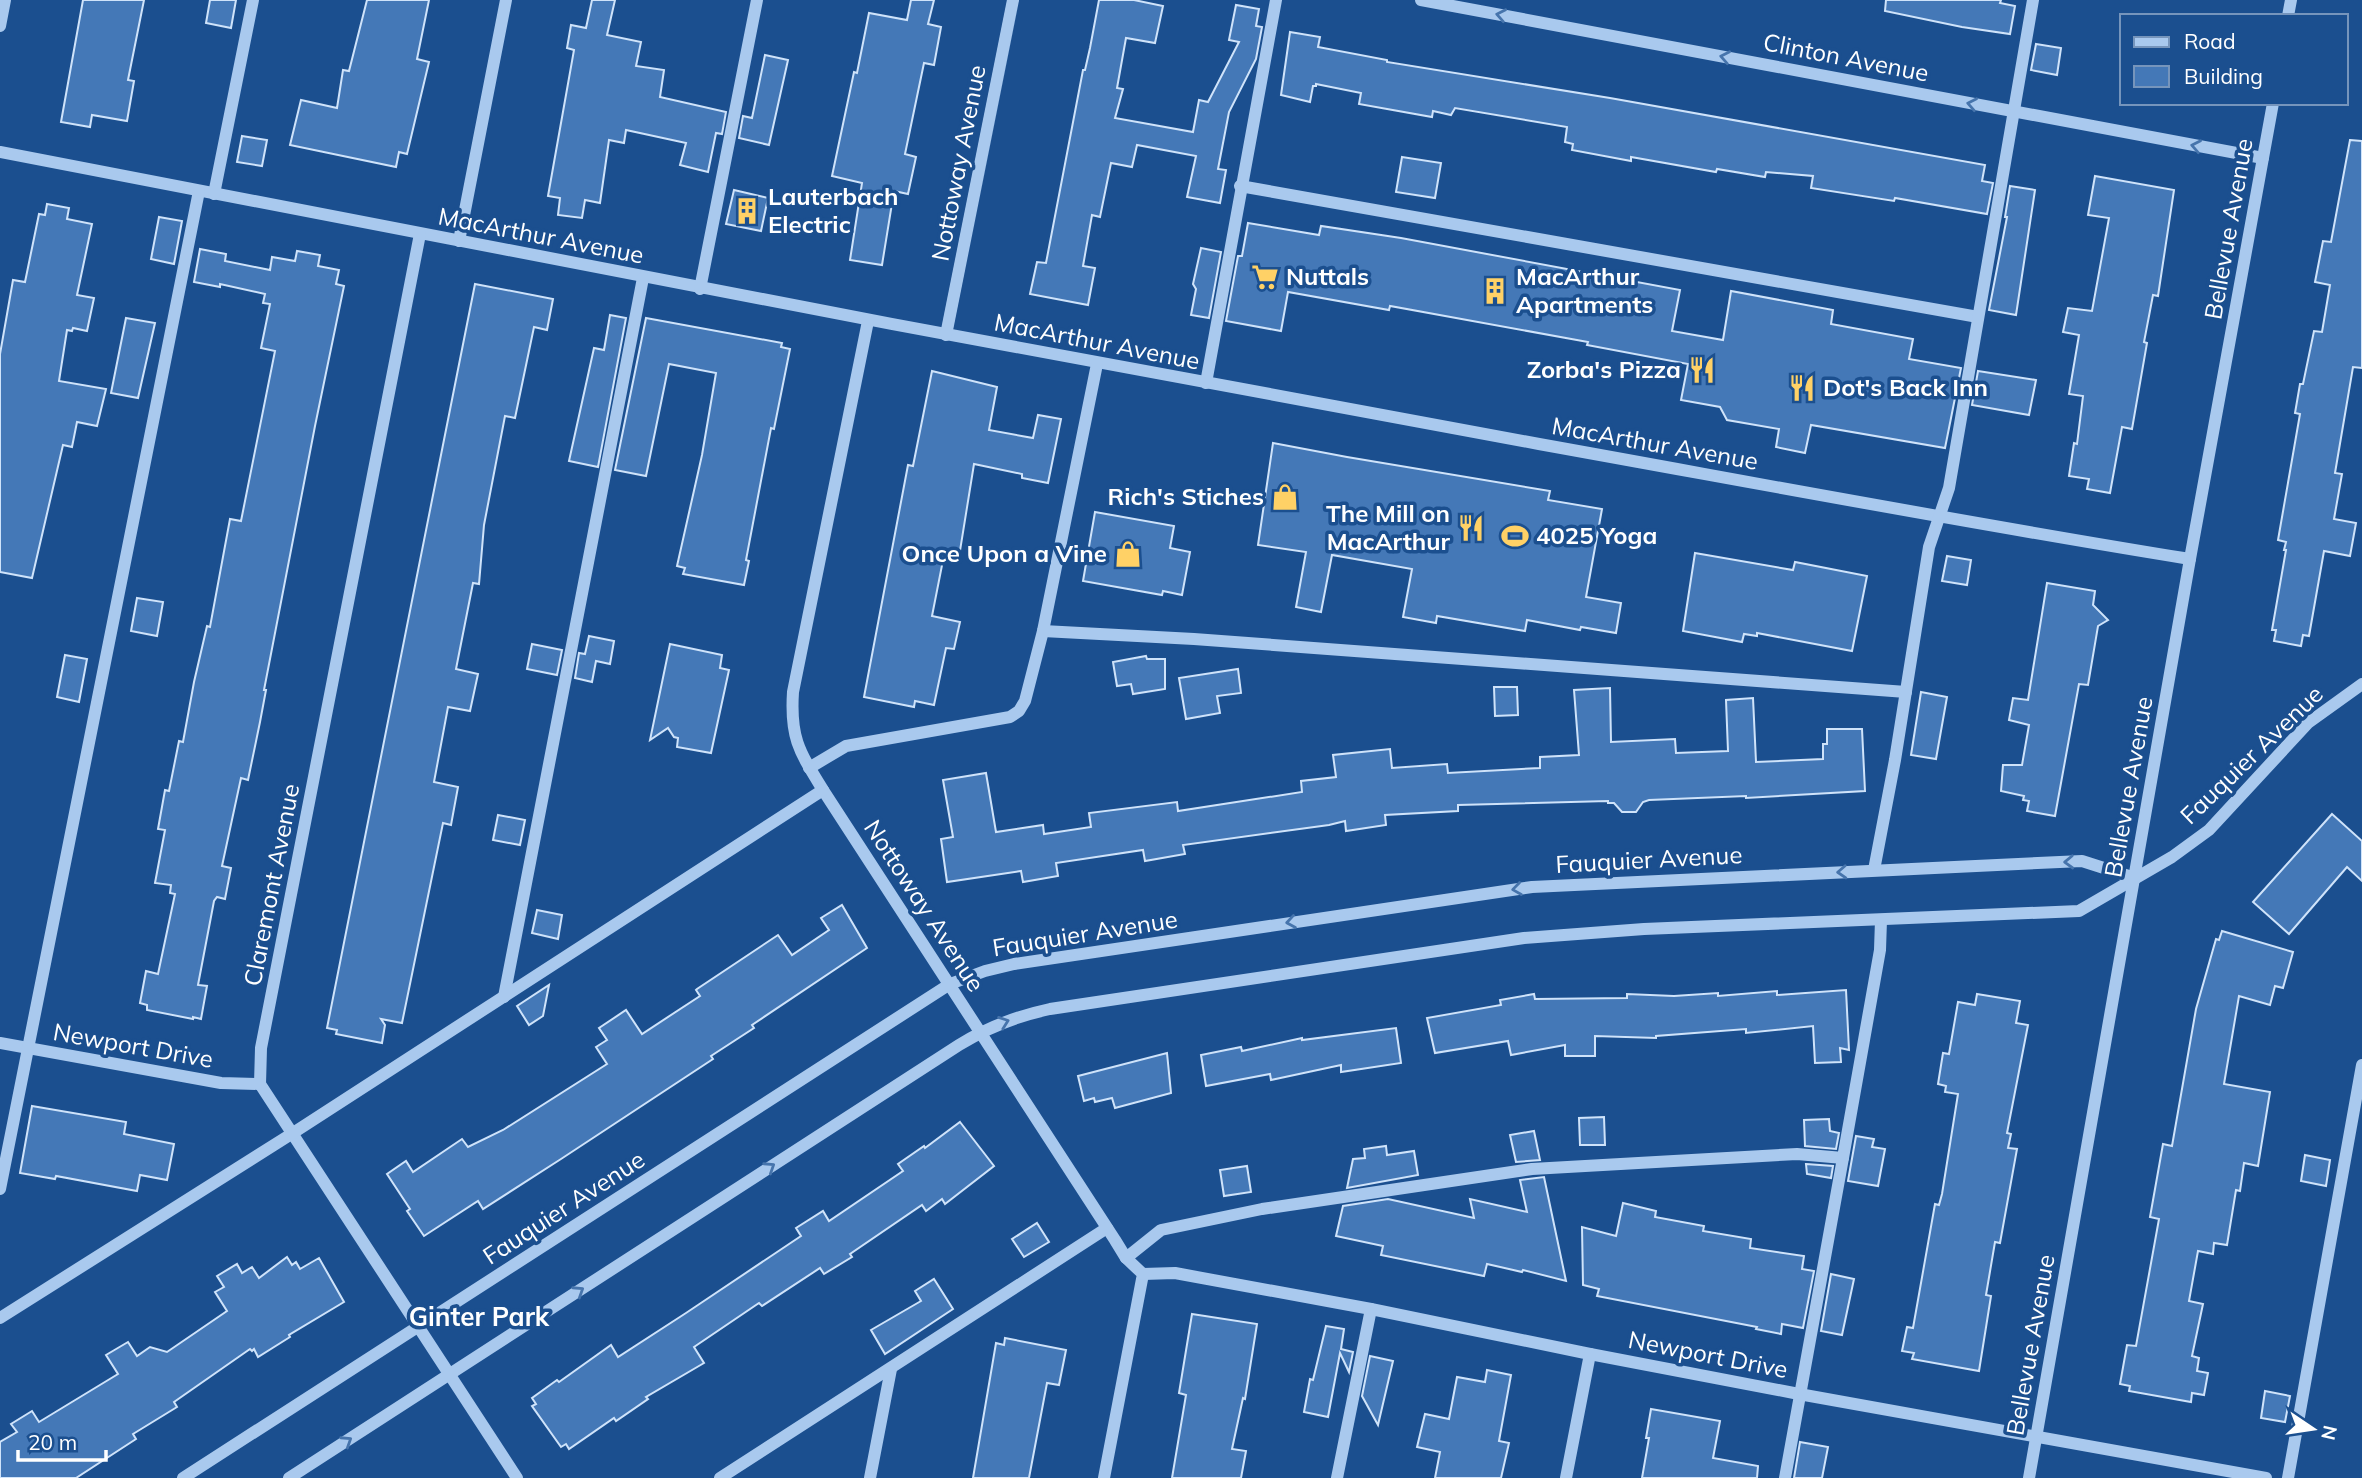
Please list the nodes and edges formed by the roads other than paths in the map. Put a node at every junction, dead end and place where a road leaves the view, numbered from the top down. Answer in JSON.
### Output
{"nodes":[{"id":1,"x":5,"y":0,"type":"edge"},
{"id":2,"x":253,"y":0,"type":"edge"},
{"id":3,"x":506,"y":0,"type":"edge"},
{"id":4,"x":757,"y":0,"type":"edge"},
{"id":5,"x":1013,"y":0,"type":"edge"},
{"id":6,"x":1276,"y":0,"type":"edge"},
{"id":7,"x":1421,"y":0,"type":"edge"},
{"id":8,"x":2033,"y":0,"type":"edge"},
{"id":9,"x":0,"y":26,"type":"edge"},
{"id":10,"x":2273,"y":105,"type":"edge"},
{"id":11,"x":2015,"y":111,"type":"junction"},
{"id":12,"x":0,"y":152,"type":"edge"},
{"id":13,"x":2263,"y":158,"type":"junction"},
{"id":14,"x":1240,"y":186,"type":"junction"},
{"id":15,"x":199,"y":191,"type":"junction"},
{"id":16,"x":214,"y":194,"type":"junction"},
{"id":17,"x":420,"y":234,"type":"junction"},
{"id":18,"x":459,"y":241,"type":"junction"},
{"id":19,"x":643,"y":278,"type":"junction"},
{"id":20,"x":700,"y":289,"type":"junction"},
{"id":21,"x":1978,"y":317,"type":"junction"},
{"id":22,"x":868,"y":321,"type":"junction"},
{"id":23,"x":946,"y":335,"type":"junction"},
{"id":24,"x":1097,"y":364,"type":"junction"},
{"id":25,"x":1206,"y":383,"type":"junction"},
{"id":26,"x":1938,"y":518,"type":"junction"},
{"id":27,"x":2190,"y":558,"type":"junction"},
{"id":28,"x":1043,"y":631,"type":"junction"},
{"id":29,"x":2362,"y":684,"type":"edge"},
{"id":30,"x":1906,"y":692,"type":"junction"},
{"id":31,"x":809,"y":768,"type":"junction"},
{"id":32,"x":823,"y":790,"type":"junction"},
{"id":33,"x":1874,"y":870,"type":"junction"},
{"id":34,"x":2134,"y":878,"type":"junction"},
{"id":35,"x":1881,"y":920,"type":"junction"},
{"id":36,"x":950,"y":984,"type":"junction"},
{"id":37,"x":504,"y":997,"type":"junction"},
{"id":38,"x":981,"y":1031,"type":"junction"},
{"id":39,"x":0,"y":1042,"type":"edge"},
{"id":40,"x":27,"y":1048,"type":"junction"},
{"id":41,"x":2362,"y":1065,"type":"edge"},
{"id":42,"x":260,"y":1084,"type":"junction"},
{"id":43,"x":293,"y":1133,"type":"junction"},
{"id":44,"x":1843,"y":1158,"type":"junction"},
{"id":45,"x":0,"y":1189,"type":"edge"},
{"id":46,"x":1107,"y":1228,"type":"junction"},
{"id":47,"x":1126,"y":1258,"type":"junction"},
{"id":48,"x":1143,"y":1274,"type":"junction"},
{"id":49,"x":1371,"y":1309,"type":"junction"},
{"id":50,"x":0,"y":1318,"type":"edge"},
{"id":51,"x":419,"y":1326,"type":"junction"},
{"id":52,"x":1590,"y":1354,"type":"junction"},
{"id":53,"x":891,"y":1369,"type":"junction"},
{"id":54,"x":451,"y":1373,"type":"junction"},
{"id":55,"x":1800,"y":1394,"type":"junction"},
{"id":56,"x":2036,"y":1436,"type":"junction"},
{"id":57,"x":183,"y":1478,"type":"edge"},
{"id":58,"x":289,"y":1478,"type":"edge"},
{"id":59,"x":517,"y":1478,"type":"edge"},
{"id":60,"x":720,"y":1478,"type":"edge"},
{"id":61,"x":870,"y":1478,"type":"edge"},
{"id":62,"x":1104,"y":1478,"type":"edge"},
{"id":63,"x":1337,"y":1478,"type":"edge"},
{"id":64,"x":1566,"y":1478,"type":"edge"},
{"id":65,"x":1785,"y":1478,"type":"edge"},
{"id":66,"x":2029,"y":1478,"type":"edge"},
{"id":67,"x":2266,"y":1478,"type":"edge"},
{"id":68,"x":2288,"y":1478,"type":"edge"}],
"edges":[{"from":1,"to":9,"type":"street"},
{"from":2,"to":16,"type":"street"},
{"from":3,"to":18,"type":"street"},
{"from":4,"to":20,"type":"street"},
{"from":5,"to":23,"type":"street","name":"Nottoway Avenue"},
{"from":6,"to":14,"type":"street"},
{"from":11,"to":7,"type":"street","name":"Clinton Avenue","one_way":true},
{"from":8,"to":11,"type":"street"},
{"from":10,"to":13,"type":"street","name":"Bellevue Avenue"},
{"from":13,"to":11,"type":"street","name":"Clinton Avenue","one_way":true},
{"from":11,"to":21,"type":"street"},
{"from":12,"to":15,"type":"street","name":"MacArthur Avenue"},
{"from":13,"to":27,"type":"street","name":"Bellevue Avenue"},
{"from":14,"to":21,"type":"street"},
{"from":14,"to":25,"type":"street"},
{"from":15,"to":16,"type":"street","name":"MacArthur Avenue"},
{"from":15,"to":40,"type":"street"},
{"from":16,"to":17,"type":"street","name":"MacArthur Avenue"},
{"from":17,"to":18,"type":"street","name":"MacArthur Avenue"},
{"from":17,"to":42,"type":"street","name":"Claremont Avenue"},
{"from":18,"to":19,"type":"street","name":"MacArthur Avenue"},
{"from":19,"to":20,"type":"street","name":"MacArthur Avenue"},
{"from":19,"to":37,"type":"street"},
{"from":20,"to":22,"type":"street","name":"MacArthur Avenue"},
{"from":21,"to":26,"type":"street"},
{"from":22,"to":23,"type":"street","name":"MacArthur Avenue"},
{"from":22,"to":31,"type":"street","name":"Nottoway Avenue"},
{"from":23,"to":24,"type":"street","name":"MacArthur Avenue"},
{"from":24,"to":25,"type":"street","name":"MacArthur Avenue"},
{"from":24,"to":28,"type":"street"},
{"from":25,"to":26,"type":"street","name":"MacArthur Avenue"},
{"from":26,"to":27,"type":"street","name":"MacArthur Avenue"},
{"from":26,"to":30,"type":"street"},
{"from":27,"to":34,"type":"street","name":"Bellevue Avenue"},
{"from":28,"to":30,"type":"street"},
{"from":28,"to":31,"type":"street"},
{"from":29,"to":34,"type":"street","name":"Fauquier Avenue"},
{"from":30,"to":33,"type":"street"},
{"from":31,"to":32,"type":"street","name":"Nottoway Avenue"},
{"from":32,"to":36,"type":"street","name":"Nottoway Avenue"},
{"from":32,"to":37,"type":"street"},
{"from":34,"to":33,"type":"street","name":"Fauquier Avenue","one_way":true},
{"from":33,"to":36,"type":"street","name":"Fauquier Avenue","one_way":true},
{"from":34,"to":35,"type":"street","name":"Fauquier Avenue"},
{"from":34,"to":56,"type":"street","name":"Bellevue Avenue"},
{"from":38,"to":35,"type":"street","name":"Fauquier Avenue","one_way":true},
{"from":35,"to":44,"type":"street"},
{"from":36,"to":38,"type":"street","name":"Nottoway Avenue"},
{"from":36,"to":51,"type":"street","name":"Fauquier Avenue"},
{"from":37,"to":43,"type":"street"},
{"from":38,"to":46,"type":"street","name":"Nottoway Avenue"},
{"from":54,"to":38,"type":"street","name":"Fauquier Avenue","one_way":true},
{"from":39,"to":40,"type":"street","name":"Newport Drive"},
{"from":40,"to":42,"type":"street","name":"Newport Drive"},
{"from":40,"to":45,"type":"street"},
{"from":41,"to":68,"type":"street"},
{"from":42,"to":43,"type":"street"},
{"from":43,"to":50,"type":"street"},
{"from":43,"to":51,"type":"street"},
{"from":44,"to":47,"type":"street"},
{"from":44,"to":55,"type":"street"},
{"from":46,"to":47,"type":"street","name":"Nottoway Avenue"},
{"from":46,"to":53,"type":"street"},
{"from":47,"to":48,"type":"street","name":"Nottoway Avenue"},
{"from":48,"to":49,"type":"street","name":"Newport Drive"},
{"from":48,"to":62,"type":"street"},
{"from":49,"to":52,"type":"street","name":"Newport Drive"},
{"from":49,"to":63,"type":"street"},
{"from":51,"to":54,"type":"street"},
{"from":51,"to":57,"type":"street","name":"Fauquier Avenue"},
{"from":52,"to":55,"type":"street","name":"Newport Drive"},
{"from":52,"to":64,"type":"street"},
{"from":53,"to":60,"type":"street"},
{"from":53,"to":61,"type":"street"},
{"from":58,"to":54,"type":"street","name":"Fauquier Avenue","one_way":true},
{"from":54,"to":59,"type":"street"},
{"from":55,"to":56,"type":"street","name":"Newport Drive"},
{"from":55,"to":65,"type":"street"},
{"from":56,"to":66,"type":"street","name":"Bellevue Avenue"},
{"from":56,"to":67,"type":"street","name":"Newport Drive"}]}
